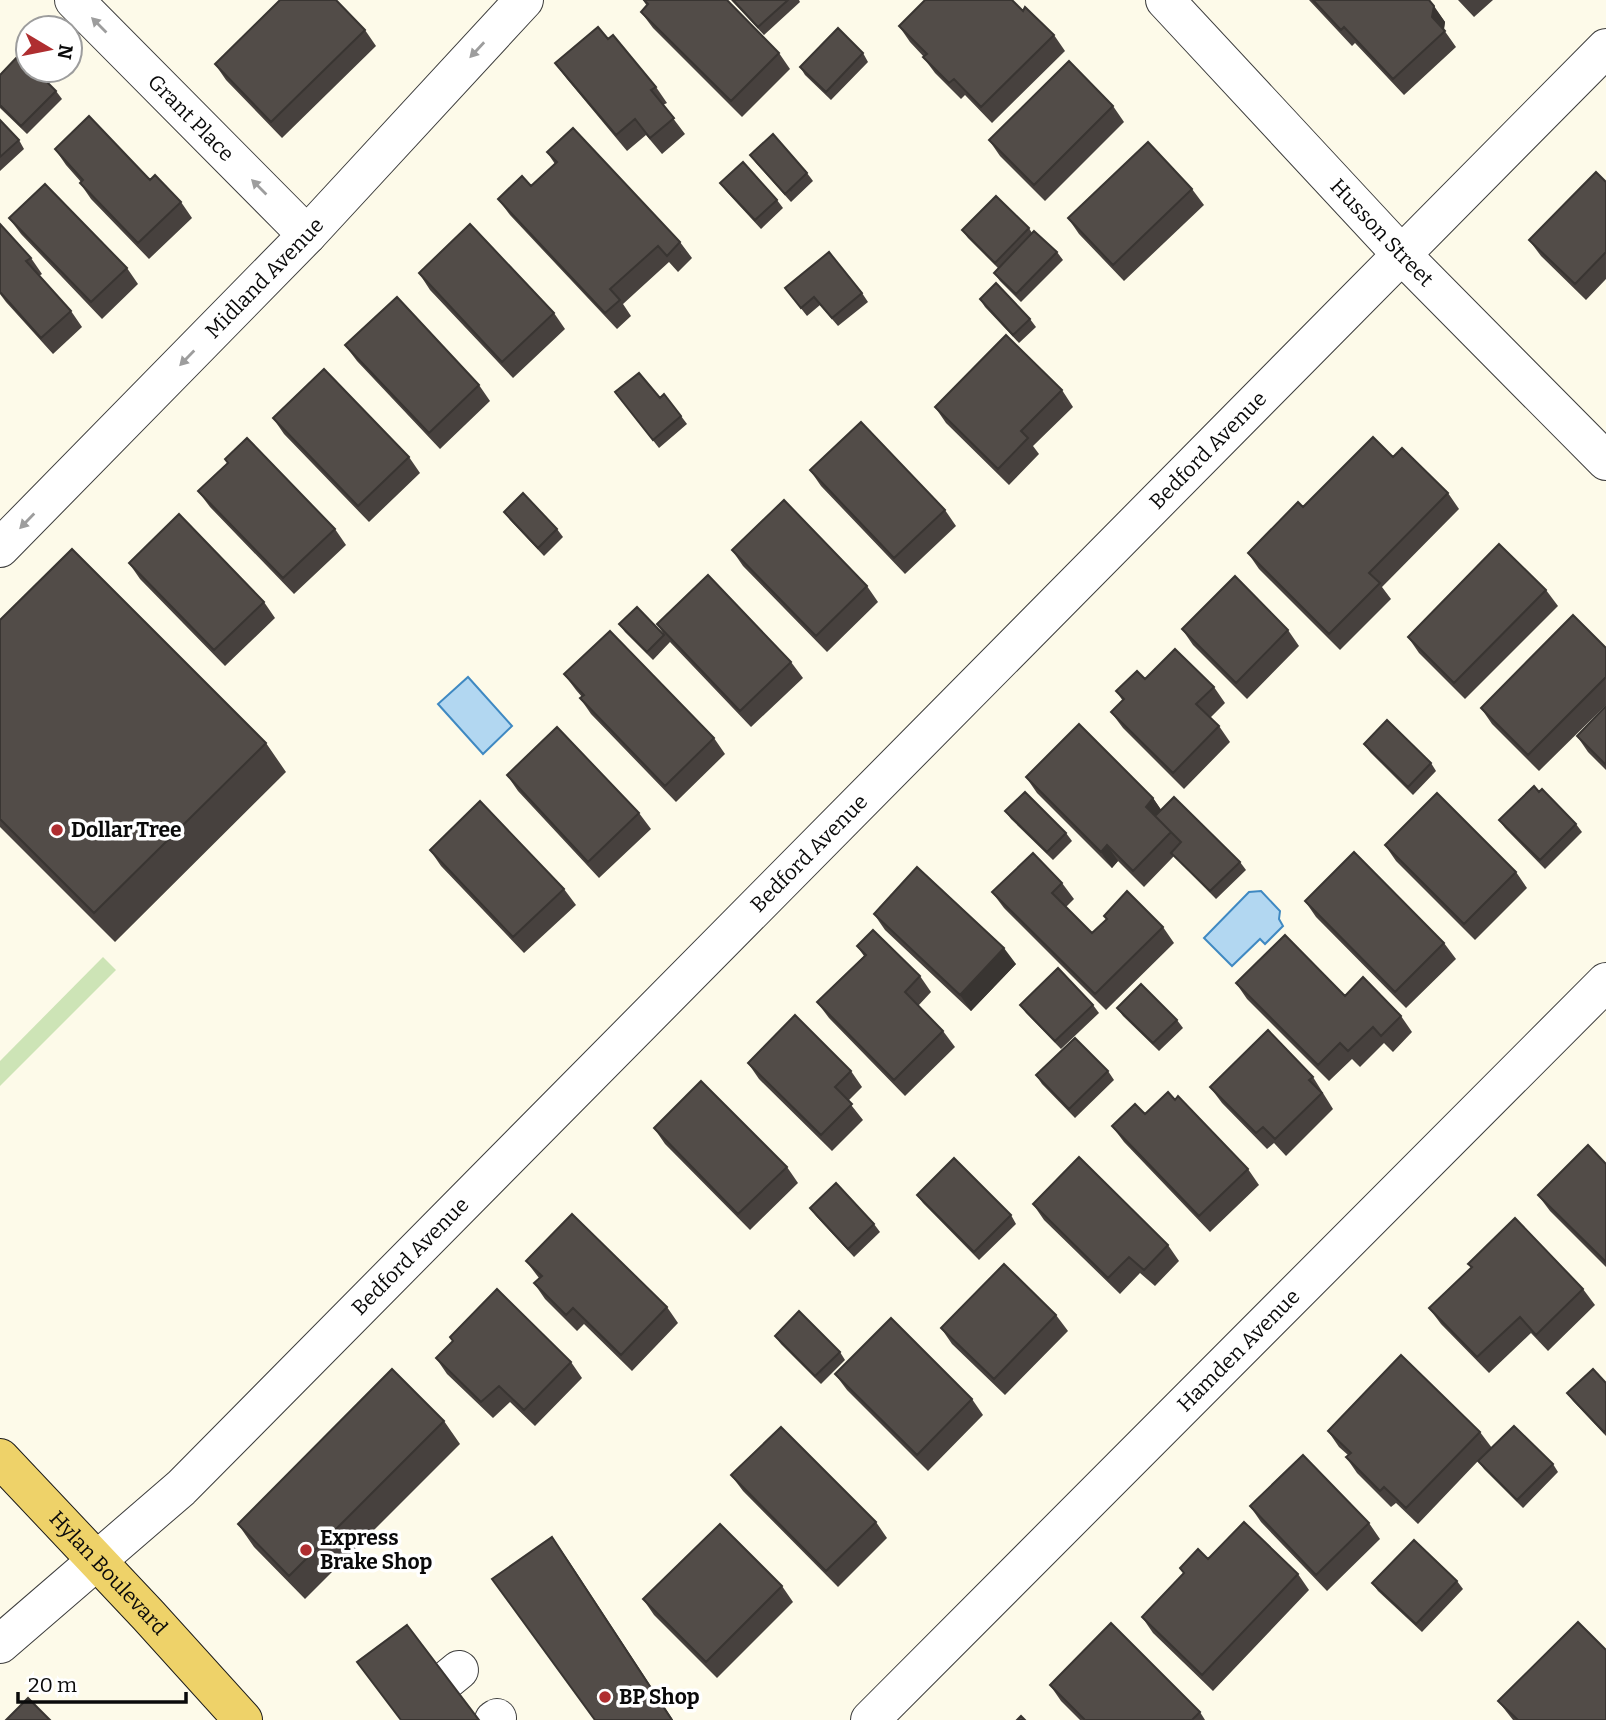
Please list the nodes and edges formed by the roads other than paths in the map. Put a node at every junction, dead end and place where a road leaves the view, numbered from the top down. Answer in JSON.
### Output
{"nodes":[{"id":1,"x":74,"y":0,"type":"edge"},
{"id":2,"x":524,"y":0,"type":"edge"},
{"id":3,"x":1166,"y":0,"type":"edge"},
{"id":4,"x":1606,"y":48,"type":"edge"},
{"id":5,"x":307,"y":235,"type":"junction"},
{"id":6,"x":1401,"y":254,"type":"junction"},
{"id":7,"x":1606,"y":461,"type":"edge"},
{"id":8,"x":0,"y":548,"type":"edge"},
{"id":9,"x":1606,"y":982,"type":"edge"},
{"id":10,"x":0,"y":1458,"type":"edge"},
{"id":11,"x":97,"y":1561,"type":"junction"},
{"id":12,"x":0,"y":1644,"type":"edge"},
{"id":13,"x":243,"y":1720,"type":"edge"},
{"id":14,"x":870,"y":1720,"type":"edge"}],
"edges":[{"from":5,"to":1,"type":"street","name":"Grant Place","one_way":true},
{"from":2,"to":5,"type":"street","name":"Midland Avenue","one_way":true},
{"from":3,"to":6,"type":"street","name":"Husson Street"},
{"from":4,"to":6,"type":"street","name":"Bedford Avenue"},
{"from":5,"to":8,"type":"street","name":"Midland Avenue","one_way":true},
{"from":6,"to":7,"type":"street","name":"Husson Street"},
{"from":6,"to":11,"type":"street","name":"Bedford Avenue"},
{"from":9,"to":14,"type":"street","name":"Hamden Avenue"},
{"from":10,"to":11,"type":"main road","name":"Hylan Boulevard"},
{"from":11,"to":12,"type":"street","name":"Bedford Avenue"},
{"from":11,"to":13,"type":"main road","name":"Hylan Boulevard"}]}
